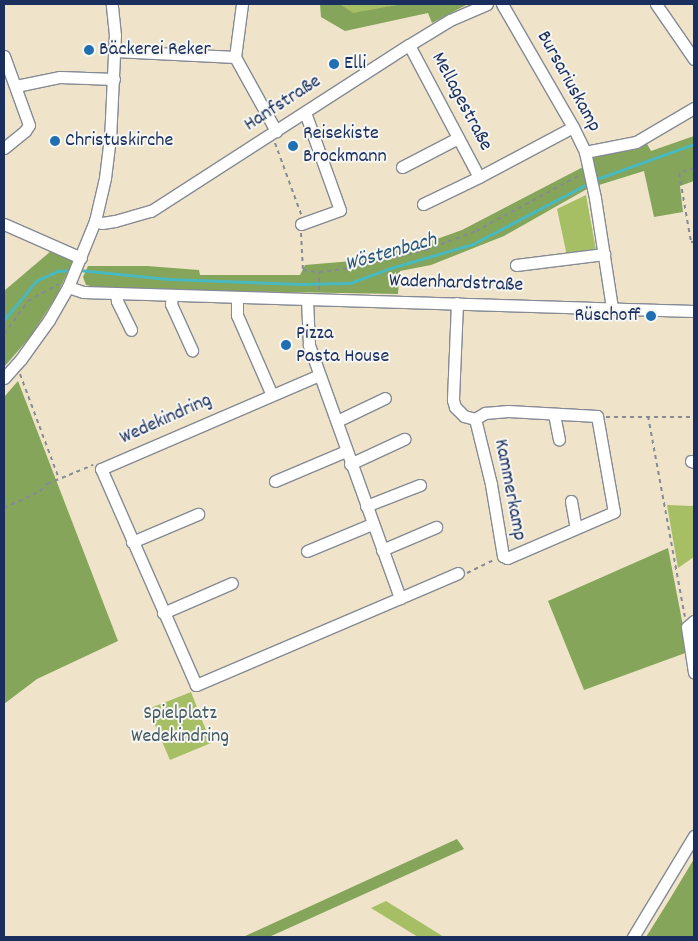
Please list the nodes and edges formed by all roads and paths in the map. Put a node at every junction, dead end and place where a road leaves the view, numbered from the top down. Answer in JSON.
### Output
{"nodes":[{"id":1,"x":112,"y":4,"type":"edge"},
{"id":2,"x":242,"y":4,"type":"edge"},
{"id":3,"x":487,"y":4,"type":"edge"},
{"id":4,"x":502,"y":4,"type":"edge"},
{"id":5,"x":656,"y":4,"type":"edge"},
{"id":6,"x":409,"y":45,"type":"junction"},
{"id":7,"x":115,"y":51,"type":"junction"},
{"id":8,"x":4,"y":55,"type":"edge"},
{"id":9,"x":234,"y":57,"type":"junction"},
{"id":10,"x":694,"y":59,"type":"edge"},
{"id":11,"x":114,"y":79,"type":"junction"},
{"id":12,"x":16,"y":86,"type":"junction"},
{"id":13,"x":694,"y":108,"type":"edge"},
{"id":14,"x":305,"y":112,"type":"junction"},
{"id":15,"x":573,"y":127,"type":"junction"},
{"id":16,"x":273,"y":132,"type":"junction"},
{"id":17,"x":458,"y":138,"type":"junction"},
{"id":18,"x":4,"y":148,"type":"edge"},
{"id":19,"x":585,"y":152,"type":"junction"},
{"id":20,"x":402,"y":167,"type":"dead end"},
{"id":21,"x":694,"y":168,"type":"edge"},
{"id":22,"x":588,"y":170,"type":"junction"},
{"id":23,"x":479,"y":177,"type":"junction"},
{"id":24,"x":423,"y":204,"type":"dead end"},
{"id":25,"x":95,"y":221,"type":"junction"},
{"id":26,"x":4,"y":224,"type":"edge"},
{"id":27,"x":301,"y":224,"type":"junction"},
{"id":28,"x":694,"y":242,"type":"edge"},
{"id":29,"x":604,"y":254,"type":"junction"},
{"id":30,"x":516,"y":265,"type":"dead end"},
{"id":31,"x":78,"y":266,"type":"junction"},
{"id":32,"x":319,"y":272,"type":"junction"},
{"id":33,"x":68,"y":287,"type":"junction"},
{"id":34,"x":116,"y":293,"type":"junction"},
{"id":35,"x":318,"y":293,"type":"dead end"},
{"id":36,"x":172,"y":295,"type":"junction"},
{"id":37,"x":237,"y":297,"type":"junction"},
{"id":38,"x":307,"y":299,"type":"junction"},
{"id":39,"x":456,"y":303,"type":"junction"},
{"id":40,"x":612,"y":308,"type":"junction"},
{"id":41,"x":694,"y":311,"type":"edge"},
{"id":42,"x":131,"y":330,"type":"dead end"},
{"id":43,"x":4,"y":334,"type":"edge"},
{"id":44,"x":192,"y":350,"type":"dead end"},
{"id":45,"x":20,"y":374,"type":"dead end"},
{"id":46,"x":319,"y":375,"type":"junction"},
{"id":47,"x":4,"y":378,"type":"edge"},
{"id":48,"x":272,"y":395,"type":"junction"},
{"id":49,"x":385,"y":398,"type":"dead end"},
{"id":50,"x":554,"y":414,"type":"junction"},
{"id":51,"x":596,"y":416,"type":"junction"},
{"id":52,"x":648,"y":416,"type":"junction"},
{"id":53,"x":694,"y":417,"type":"edge"},
{"id":54,"x":475,"y":419,"type":"junction"},
{"id":55,"x":336,"y":421,"type":"junction"},
{"id":56,"x":404,"y":439,"type":"dead end"},
{"id":57,"x":559,"y":440,"type":"dead end"},
{"id":58,"x":346,"y":451,"type":"junction"},
{"id":59,"x":350,"y":464,"type":"junction"},
{"id":60,"x":101,"y":469,"type":"junction"},
{"id":61,"x":58,"y":479,"type":"junction"},
{"id":62,"x":275,"y":482,"type":"dead end"},
{"id":63,"x":420,"y":485,"type":"dead end"},
{"id":64,"x":571,"y":501,"type":"dead end"},
{"id":65,"x":366,"y":506,"type":"junction"},
{"id":66,"x":4,"y":508,"type":"edge"},
{"id":67,"x":198,"y":514,"type":"dead end"},
{"id":68,"x":372,"y":524,"type":"junction"},
{"id":69,"x":436,"y":527,"type":"dead end"},
{"id":70,"x":576,"y":528,"type":"junction"},
{"id":71,"x":132,"y":542,"type":"junction"},
{"id":72,"x":382,"y":550,"type":"junction"},
{"id":73,"x":307,"y":551,"type":"dead end"},
{"id":74,"x":503,"y":556,"type":"junction"},
{"id":75,"x":458,"y":573,"type":"joint"},
{"id":76,"x":232,"y":583,"type":"dead end"},
{"id":77,"x":400,"y":598,"type":"junction"},
{"id":78,"x":163,"y":613,"type":"junction"},
{"id":79,"x":690,"y":627,"type":"edge"},
{"id":80,"x":694,"y":643,"type":"edge"},
{"id":81,"x":694,"y":672,"type":"edge"},
{"id":82,"x":694,"y":836,"type":"edge"},
{"id":83,"x":633,"y":937,"type":"edge"}],
"edges":[{"from":1,"to":7,"type":"street"},
{"from":2,"to":9,"type":"street"},
{"from":3,"to":6,"type":"street","name":"Hanfstraße"},
{"from":4,"to":15,"type":"street","name":"Bursariuskamp"},
{"from":5,"to":10,"type":"street"},
{"from":6,"to":14,"type":"street","name":"Hanfstraße"},
{"from":6,"to":17,"type":"street","name":"Mellagestraße"},
{"from":7,"to":9,"type":"street"},
{"from":7,"to":11,"type":"street"},
{"from":8,"to":12,"type":"street"},
{"from":9,"to":16,"type":"street"},
{"from":11,"to":12,"type":"street"},
{"from":11,"to":25,"type":"street"},
{"from":12,"to":18,"type":"street"},
{"from":13,"to":19,"type":"street","name":"Bursariuskamp"},
{"from":14,"to":16,"type":"street","name":"Hanfstraße"},
{"from":14,"to":27,"type":"street"},
{"from":15,"to":19,"type":"street","name":"Bursariuskamp"},
{"from":15,"to":23,"type":"street","name":"Mellagestraße"},
{"from":16,"to":25,"type":"street","name":"Hanfstraße"},
{"from":16,"to":27,"type":"path"},
{"from":17,"to":20,"type":"street"},
{"from":17,"to":23,"type":"street","name":"Mellagestraße"},
{"from":19,"to":22,"type":"street"},
{"from":21,"to":28,"type":"path"},
{"from":22,"to":29,"type":"street"},
{"from":22,"to":32,"type":"path"},
{"from":23,"to":24,"type":"street","name":"Mellagestraße"},
{"from":25,"to":31,"type":"street"},
{"from":26,"to":31,"type":"street"},
{"from":27,"to":32,"type":"path"},
{"from":29,"to":30,"type":"street"},
{"from":29,"to":40,"type":"street"},
{"from":31,"to":33,"type":"street"},
{"from":32,"to":35,"type":"path"},
{"from":33,"to":34,"type":"street","name":"Wadenhardstraße"},
{"from":33,"to":43,"type":"path"},
{"from":33,"to":47,"type":"street"},
{"from":34,"to":36,"type":"street","name":"Wadenhardstraße"},
{"from":34,"to":42,"type":"street"},
{"from":36,"to":37,"type":"street","name":"Wadenhardstraße"},
{"from":36,"to":44,"type":"street"},
{"from":37,"to":38,"type":"street","name":"Wadenhardstraße"},
{"from":37,"to":48,"type":"street"},
{"from":38,"to":39,"type":"street","name":"Wadenhardstraße"},
{"from":38,"to":46,"type":"street"},
{"from":39,"to":40,"type":"street","name":"Wadenhardstraße"},
{"from":39,"to":54,"type":"street","name":"Kammerkamp"},
{"from":40,"to":41,"type":"street","name":"Wadenhardstraße"},
{"from":45,"to":61,"type":"path"},
{"from":46,"to":48,"type":"street","name":"Wedekindring"},
{"from":46,"to":55,"type":"street"},
{"from":48,"to":60,"type":"street","name":"Wedekindring"},
{"from":49,"to":55,"type":"street"},
{"from":50,"to":51,"type":"street","name":"Kammerkamp"},
{"from":50,"to":54,"type":"street","name":"Kammerkamp"},
{"from":50,"to":57,"type":"street"},
{"from":51,"to":52,"type":"path"},
{"from":51,"to":70,"type":"street","name":"Kammerkamp"},
{"from":52,"to":53,"type":"path"},
{"from":52,"to":79,"type":"path"},
{"from":54,"to":74,"type":"street","name":"Kammerkamp"},
{"from":55,"to":58,"type":"street"},
{"from":56,"to":59,"type":"street"},
{"from":58,"to":59,"type":"street"},
{"from":58,"to":62,"type":"street"},
{"from":59,"to":65,"type":"street"},
{"from":60,"to":61,"type":"path"},
{"from":60,"to":71,"type":"street"},
{"from":61,"to":66,"type":"path"},
{"from":63,"to":65,"type":"street"},
{"from":64,"to":70,"type":"street"},
{"from":65,"to":68,"type":"street"},
{"from":67,"to":71,"type":"street"},
{"from":68,"to":72,"type":"street"},
{"from":68,"to":73,"type":"street"},
{"from":69,"to":72,"type":"street"},
{"from":70,"to":74,"type":"street","name":"Kammerkamp"},
{"from":71,"to":78,"type":"street"},
{"from":72,"to":77,"type":"street"},
{"from":74,"to":75,"type":"path"},
{"from":75,"to":77,"type":"street"},
{"from":76,"to":78,"type":"street"},
{"from":77,"to":78,"type":"street"},
{"from":79,"to":80,"type":"street"},
{"from":79,"to":81,"type":"street"},
{"from":82,"to":83,"type":"street"}]}
